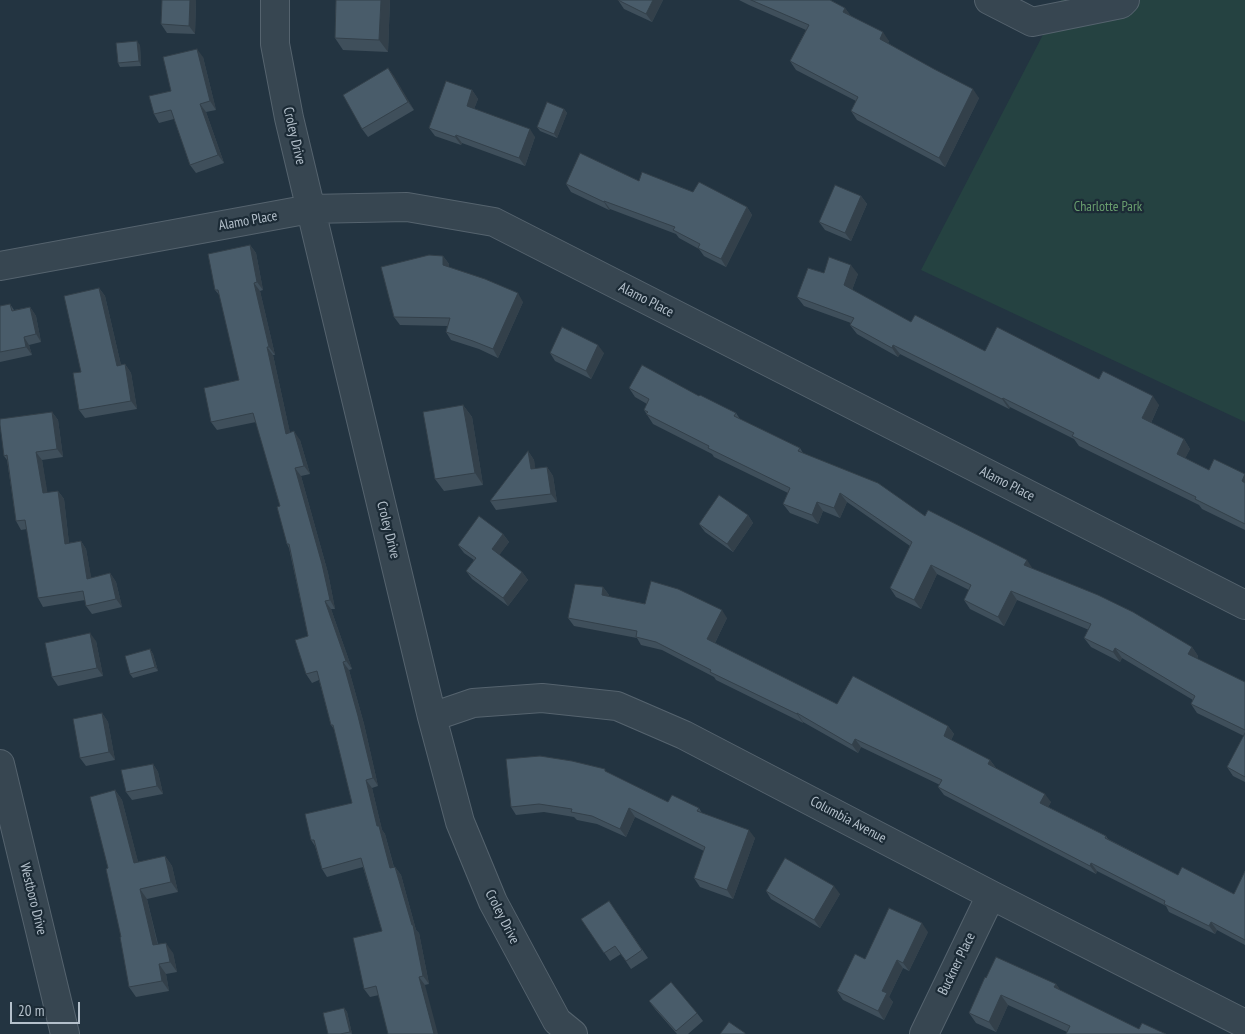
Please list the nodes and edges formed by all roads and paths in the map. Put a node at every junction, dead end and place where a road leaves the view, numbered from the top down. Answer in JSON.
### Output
{"nodes":[{"id":1,"x":274,"y":0,"type":"edge"},
{"id":2,"x":989,"y":0,"type":"edge"},
{"id":3,"x":1125,"y":0,"type":"edge"},
{"id":4,"x":310,"y":209,"type":"junction"},
{"id":5,"x":0,"y":266,"type":"edge"},
{"id":6,"x":1245,"y":605,"type":"edge"},
{"id":7,"x":432,"y":717,"type":"junction"},
{"id":8,"x":0,"y":764,"type":"edge"},
{"id":9,"x":991,"y":895,"type":"junction"},
{"id":10,"x":1245,"y":1024,"type":"edge"},
{"id":11,"x":562,"y":1030,"type":"edge"},
{"id":12,"x":65,"y":1034,"type":"edge"},
{"id":13,"x":924,"y":1034,"type":"edge"}],
"edges":[{"from":1,"to":4,"type":"street","name":"Croley Drive"},
{"from":2,"to":3,"type":"street"},
{"from":4,"to":5,"type":"street","name":"Alamo Place"},
{"from":4,"to":6,"type":"street","name":"Alamo Place"},
{"from":4,"to":7,"type":"street","name":"Croley Drive"},
{"from":7,"to":9,"type":"street","name":"Columbia Avenue"},
{"from":7,"to":11,"type":"street","name":"Croley Drive"},
{"from":8,"to":12,"type":"street","name":"Westboro Drive"},
{"from":9,"to":10,"type":"street","name":"Columbia Avenue"},
{"from":9,"to":13,"type":"street","name":"Buckner Place"}]}
